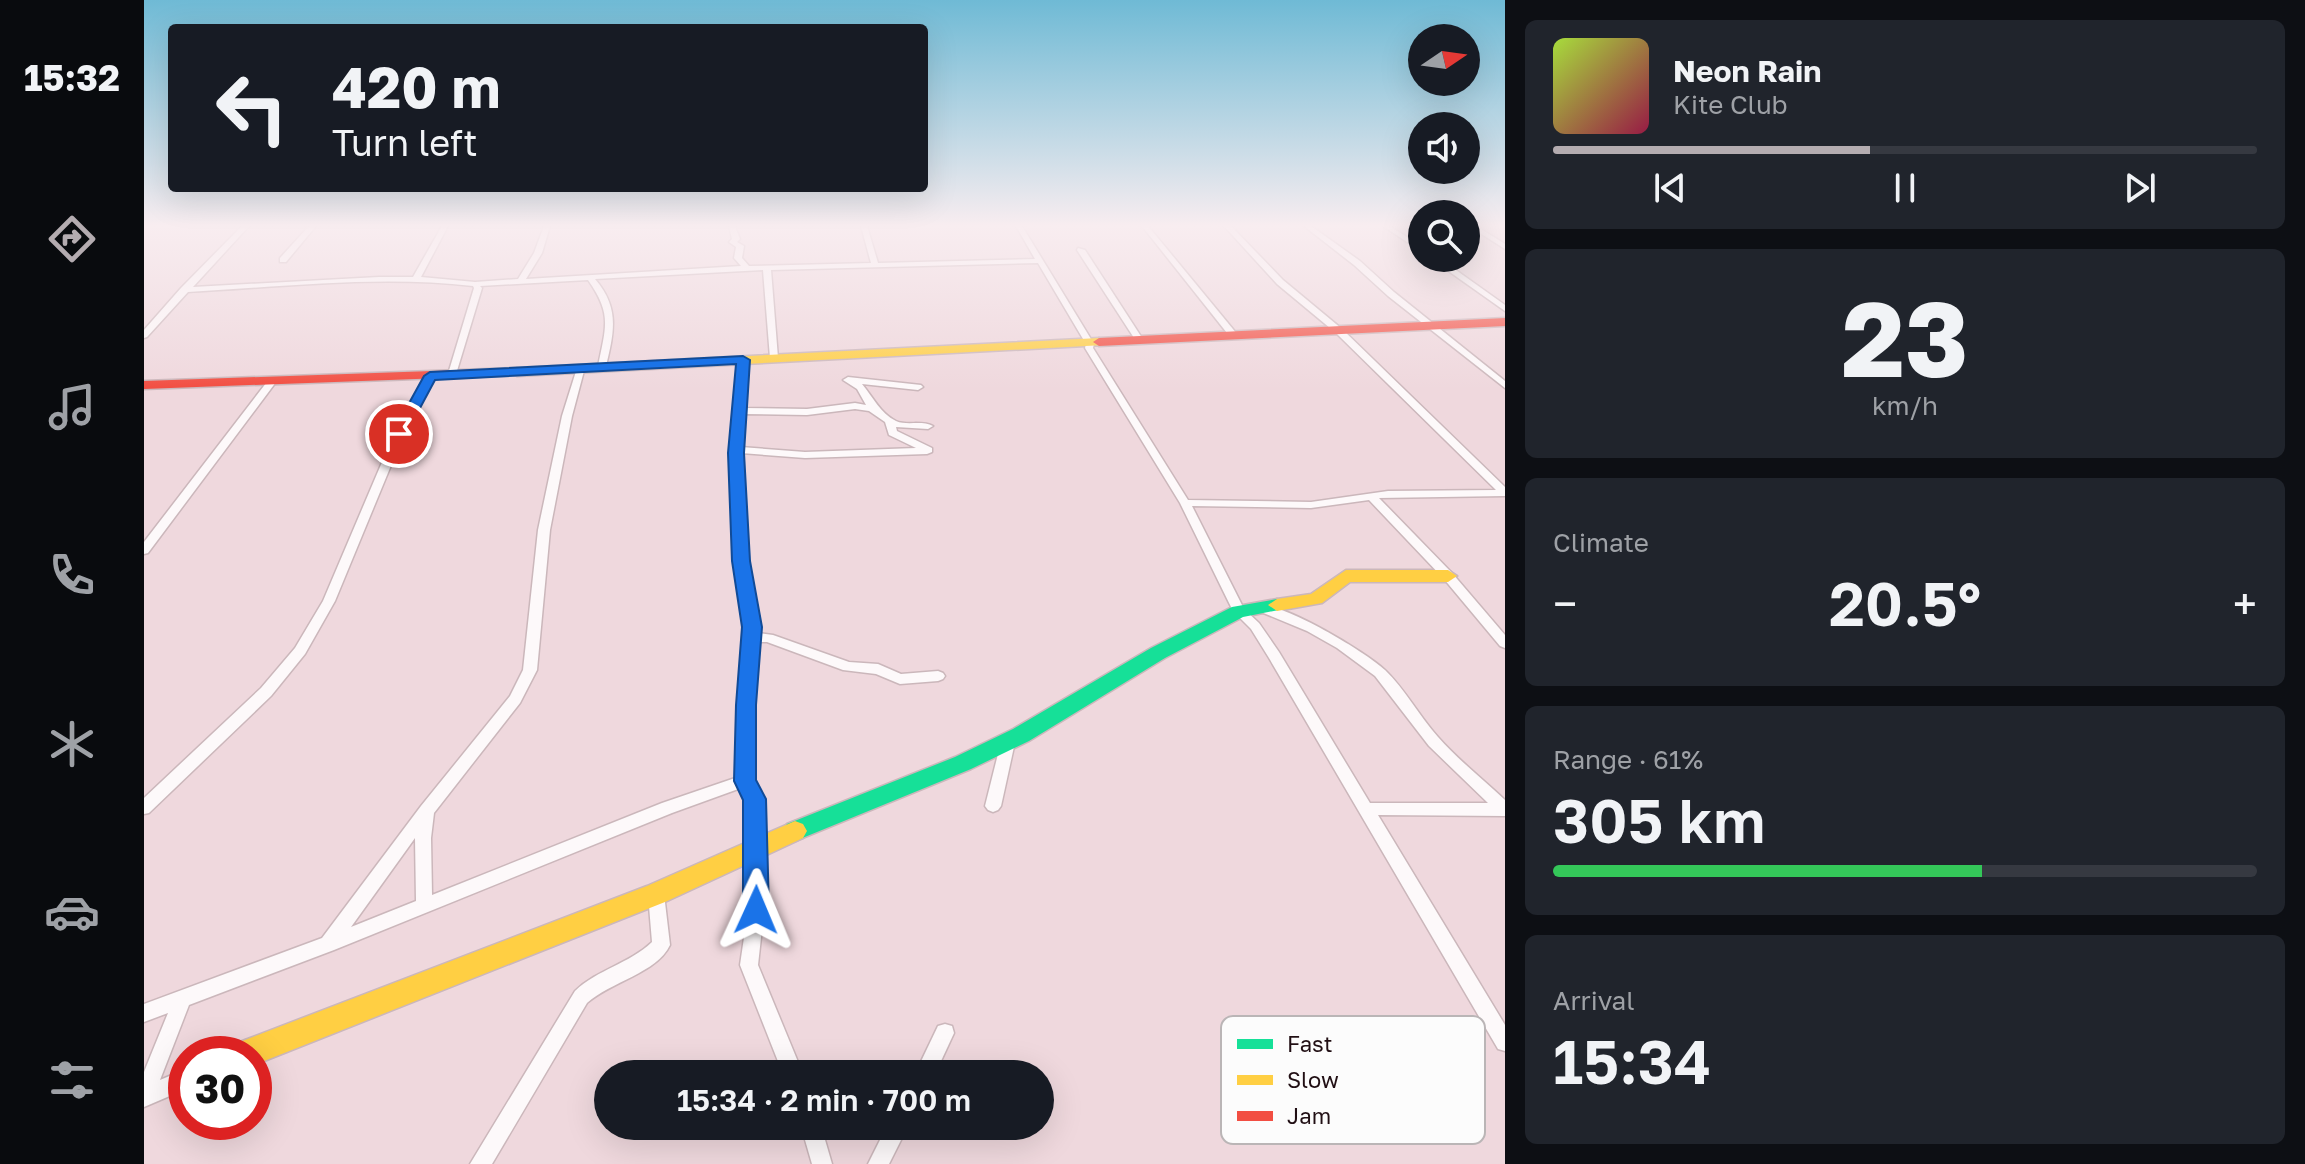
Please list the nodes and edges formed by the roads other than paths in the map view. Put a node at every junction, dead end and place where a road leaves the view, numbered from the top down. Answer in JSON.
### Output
{"nodes":[{"id":1,"x":193,"y":280,"type":"edge"},
{"id":2,"x":361,"y":280,"type":"edge"},
{"id":3,"x":430,"y":280,"type":"edge"},
{"id":4,"x":580,"y":280,"type":"edge"},
{"id":5,"x":592,"y":280,"type":"edge"},
{"id":6,"x":768,"y":280,"type":"edge"},
{"id":7,"x":1052,"y":280,"type":"edge"},
{"id":8,"x":1101,"y":280,"type":"edge"},
{"id":9,"x":1189,"y":280,"type":"edge"},
{"id":10,"x":1278,"y":280,"type":"edge"},
{"id":11,"x":1377,"y":280,"type":"edge"},
{"id":12,"x":1465,"y":280,"type":"edge"},
{"id":13,"x":520,"y":282,"type":"joint"},
{"id":14,"x":479,"y":285,"type":"junction"},
{"id":15,"x":184,"y":290,"type":"junction"},
{"id":16,"x":1505,"y":309,"type":"edge"},
{"id":17,"x":1505,"y":322,"type":"edge"},
{"id":18,"x":1431,"y":326,"type":"junction"},
{"id":19,"x":1339,"y":331,"type":"junction"},
{"id":20,"x":144,"y":335,"type":"edge"},
{"id":21,"x":1234,"y":336,"type":"junction"},
{"id":22,"x":1140,"y":341,"type":"junction"},
{"id":23,"x":1090,"y":344,"type":"junction"},
{"id":24,"x":774,"y":358,"type":"junction"},
{"id":25,"x":743,"y":360,"type":"junction"},
{"id":26,"x":602,"y":366,"type":"junction"},
{"id":27,"x":581,"y":367,"type":"junction"},
{"id":28,"x":452,"y":374,"type":"junction"},
{"id":29,"x":430,"y":376,"type":"junction"},
{"id":30,"x":273,"y":380,"type":"junction"},
{"id":31,"x":144,"y":385,"type":"edge"},
{"id":32,"x":1505,"y":385,"type":"edge"},
{"id":33,"x":918,"y":387,"type":"dead end"},
{"id":34,"x":874,"y":409,"type":"junction"},
{"id":35,"x":739,"y":411,"type":"junction"},
{"id":36,"x":889,"y":419,"type":"junction"},
{"id":37,"x":928,"y":426,"type":"dead end"},
{"id":38,"x":736,"y":450,"type":"junction"},
{"id":39,"x":1505,"y":493,"type":"edge"},
{"id":40,"x":1388,"y":494,"type":"junction"},
{"id":41,"x":1371,"y":496,"type":"junction"},
{"id":42,"x":1185,"y":503,"type":"junction"},
{"id":43,"x":1386,"y":510,"type":"junction"},
{"id":44,"x":144,"y":550,"type":"edge"},
{"id":45,"x":1448,"y":576,"type":"junction"},
{"id":46,"x":1265,"y":609,"type":"junction"},
{"id":47,"x":1239,"y":611,"type":"junction"},
{"id":48,"x":751,"y":637,"type":"junction"},
{"id":49,"x":1505,"y":643,"type":"edge"},
{"id":50,"x":938,"y":676,"type":"dead end"},
{"id":51,"x":1008,"y":742,"type":"junction"},
{"id":52,"x":745,"y":781,"type":"junction"},
{"id":53,"x":993,"y":806,"type":"dead end"},
{"id":54,"x":144,"y":808,"type":"edge"},
{"id":55,"x":1368,"y":809,"type":"junction"},
{"id":56,"x":1505,"y":810,"type":"edge"},
{"id":57,"x":426,"y":811,"type":"junction"},
{"id":58,"x":757,"y":847,"type":"junction"},
{"id":59,"x":656,"y":894,"type":"junction"},
{"id":60,"x":424,"y":905,"type":"junction"},
{"id":61,"x":328,"y":944,"type":"junction"},
{"id":62,"x":183,"y":998,"type":"junction"},
{"id":63,"x":144,"y":1013,"type":"edge"},
{"id":64,"x":945,"y":1033,"type":"dead end"},
{"id":65,"x":1505,"y":1042,"type":"edge"},
{"id":66,"x":272,"y":1043,"type":"edge"},
{"id":67,"x":787,"y":1060,"type":"edge"},
{"id":68,"x":932,"y":1060,"type":"edge"},
{"id":69,"x":168,"y":1087,"type":"edge"},
{"id":70,"x":144,"y":1097,"type":"edge"},
{"id":71,"x":815,"y":1140,"type":"edge"},
{"id":72,"x":891,"y":1140,"type":"edge"},
{"id":73,"x":480,"y":1164,"type":"edge"},
{"id":74,"x":822,"y":1164,"type":"edge"},
{"id":75,"x":878,"y":1164,"type":"edge"}],
"edges":[{"from":1,"to":15,"type":"street"},
{"from":2,"to":15,"type":"street"},
{"from":3,"to":14,"type":"street"},
{"from":4,"to":13,"type":"street"},
{"from":5,"to":26,"type":"street"},
{"from":6,"to":24,"type":"street"},
{"from":7,"to":23,"type":"street"},
{"from":8,"to":22,"type":"street"},
{"from":9,"to":21,"type":"street"},
{"from":10,"to":19,"type":"street"},
{"from":11,"to":18,"type":"street"},
{"from":12,"to":16,"type":"street"},
{"from":13,"to":14,"type":"street"},
{"from":14,"to":28,"type":"street"},
{"from":15,"to":20,"type":"street"},
{"from":17,"to":18,"type":"street"},
{"from":18,"to":19,"type":"street"},
{"from":18,"to":32,"type":"street"},
{"from":19,"to":21,"type":"street"},
{"from":19,"to":39,"type":"street"},
{"from":21,"to":22,"type":"street"},
{"from":22,"to":23,"type":"street"},
{"from":23,"to":24,"type":"street"},
{"from":23,"to":42,"type":"street"},
{"from":24,"to":25,"type":"street"},
{"from":25,"to":26,"type":"street"},
{"from":25,"to":35,"type":"street"},
{"from":26,"to":27,"type":"street"},
{"from":27,"to":28,"type":"street"},
{"from":27,"to":57,"type":"street"},
{"from":28,"to":29,"type":"street"},
{"from":29,"to":30,"type":"street"},
{"from":29,"to":54,"type":"street"},
{"from":30,"to":31,"type":"street"},
{"from":30,"to":44,"type":"street"},
{"from":33,"to":34,"type":"street"},
{"from":34,"to":35,"type":"street"},
{"from":34,"to":36,"type":"street"},
{"from":35,"to":38,"type":"street"},
{"from":36,"to":37,"type":"street"},
{"from":36,"to":38,"type":"street"},
{"from":38,"to":48,"type":"street"},
{"from":39,"to":40,"type":"street"},
{"from":40,"to":41,"type":"street"},
{"from":40,"to":43,"type":"street"},
{"from":41,"to":42,"type":"street"},
{"from":41,"to":43,"type":"street"},
{"from":42,"to":47,"type":"street"},
{"from":43,"to":45,"type":"street"},
{"from":45,"to":46,"type":"street"},
{"from":45,"to":49,"type":"street"},
{"from":46,"to":47,"type":"street"},
{"from":46,"to":56,"type":"street"},
{"from":47,"to":51,"type":"street"},
{"from":47,"to":55,"type":"street"},
{"from":48,"to":50,"type":"street"},
{"from":48,"to":52,"type":"street"},
{"from":51,"to":53,"type":"street"},
{"from":51,"to":58,"type":"street"},
{"from":52,"to":58,"type":"street"},
{"from":52,"to":60,"type":"street"},
{"from":55,"to":56,"type":"street"},
{"from":55,"to":65,"type":"street"},
{"from":57,"to":60,"type":"street"},
{"from":57,"to":61,"type":"street"},
{"from":58,"to":59,"type":"street"},
{"from":58,"to":67,"type":"street"},
{"from":59,"to":66,"type":"street"},
{"from":59,"to":73,"type":"street"},
{"from":60,"to":61,"type":"street"},
{"from":61,"to":62,"type":"street"},
{"from":62,"to":63,"type":"street"},
{"from":62,"to":70,"type":"street"},
{"from":64,"to":68,"type":"street"},
{"from":69,"to":70,"type":"street"},
{"from":71,"to":74,"type":"street"},
{"from":72,"to":75,"type":"street"}]}
